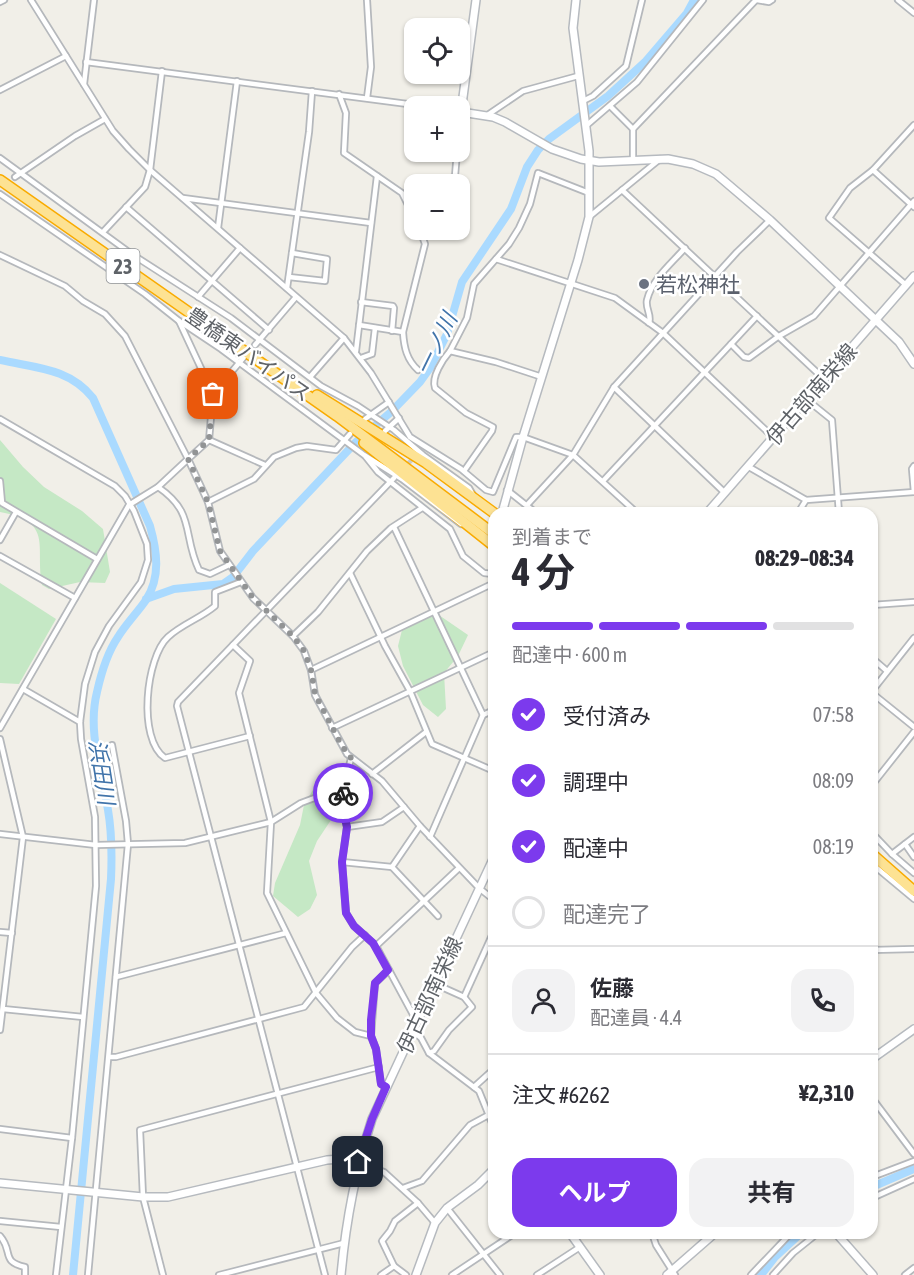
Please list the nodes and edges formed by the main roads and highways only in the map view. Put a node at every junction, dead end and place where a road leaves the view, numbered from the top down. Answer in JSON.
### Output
{"nodes":[{"id":1,"x":1,"y":184,"type":"edge"},
{"id":2,"x":245,"y":355,"type":"junction"},
{"id":3,"x":366,"y":448,"type":"junction"},
{"id":4,"x":488,"y":508,"type":"edge"},
{"id":5,"x":488,"y":530,"type":"edge"},
{"id":6,"x":488,"y":542,"type":"edge"},
{"id":7,"x":878,"y":859,"type":"edge"},
{"id":8,"x":914,"y":891,"type":"edge"}],
"edges":[{"from":1,"to":2,"type":"highway","name":"豊橋東バイパス","number":"23"},
{"from":2,"to":3,"type":"highway","name":"豊橋東バイパス","number":"23"},
{"from":2,"to":4,"type":"highway","number":"23"},
{"from":3,"to":5,"type":"highway","number":"23"},
{"from":3,"to":6,"type":"highway","number":"23"},
{"from":7,"to":8,"type":"highway"}]}
